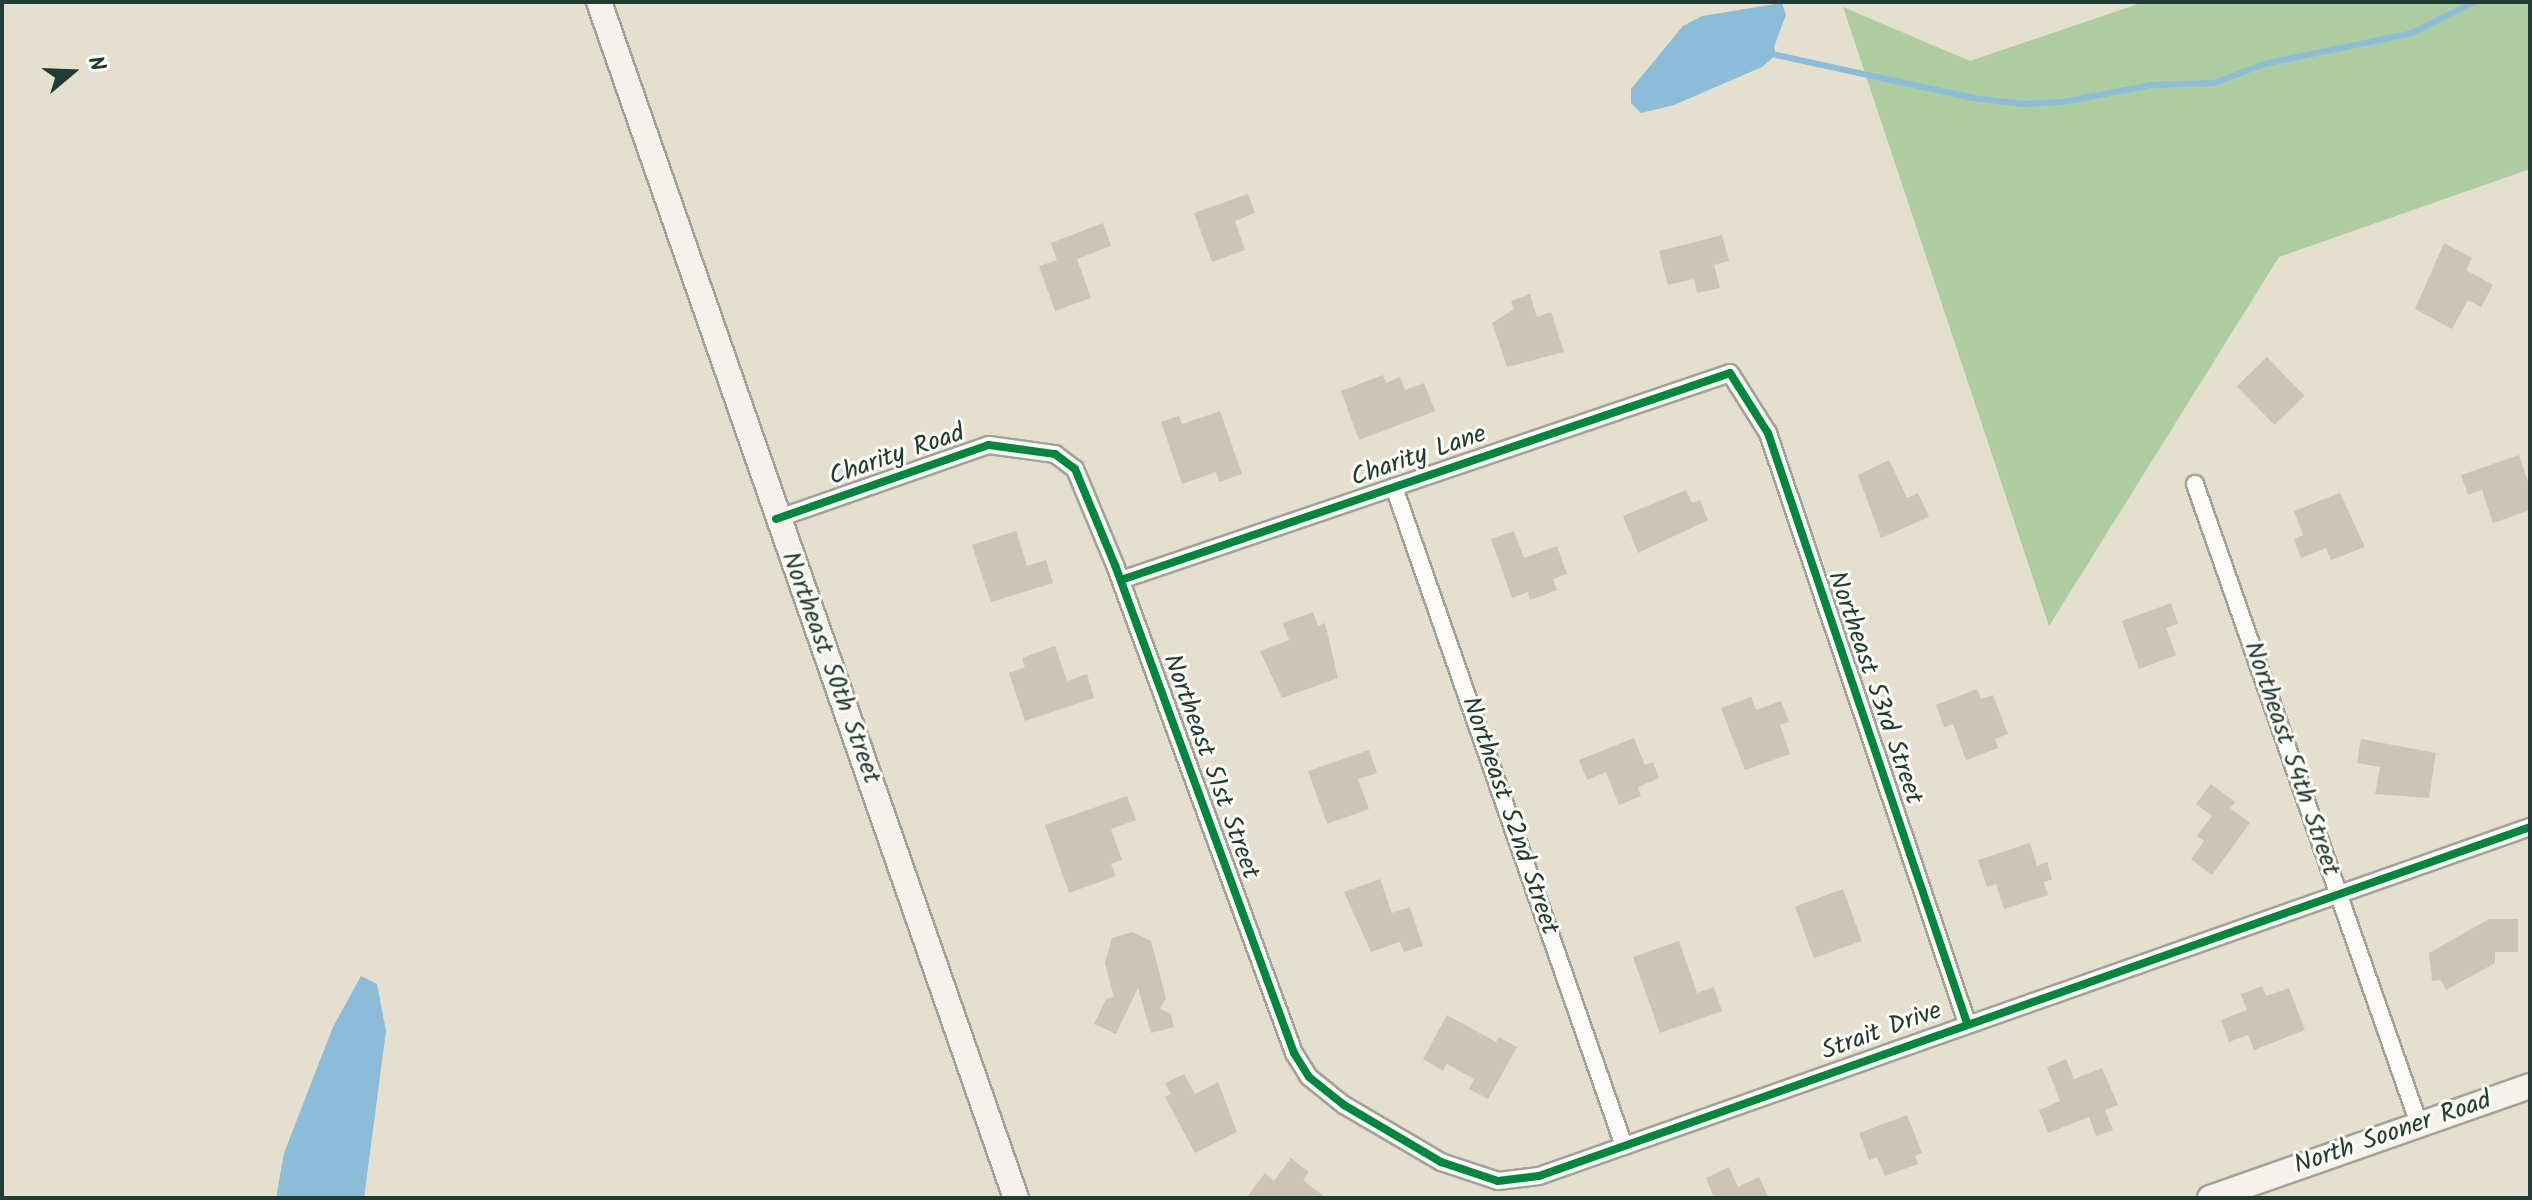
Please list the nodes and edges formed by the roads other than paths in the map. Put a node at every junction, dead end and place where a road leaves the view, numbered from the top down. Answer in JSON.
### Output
{"nodes":[{"id":1,"x":599,"y":2,"type":"edge"},
{"id":2,"x":1730,"y":373,"type":"joint"},
{"id":3,"x":1075,"y":469,"type":"joint"},
{"id":4,"x":2195,"y":484,"type":"dead end"},
{"id":5,"x":1394,"y":487,"type":"junction"},
{"id":6,"x":776,"y":519,"type":"junction"},
{"id":7,"x":1121,"y":580,"type":"junction"},
{"id":8,"x":2530,"y":827,"type":"edge"},
{"id":9,"x":2339,"y":895,"type":"junction"},
{"id":10,"x":1967,"y":1023,"type":"junction"},
{"id":11,"x":1309,"y":1077,"type":"joint"},
{"id":12,"x":2530,"y":1086,"type":"edge"},
{"id":13,"x":2419,"y":1124,"type":"junction"},
{"id":14,"x":1624,"y":1146,"type":"junction"},
{"id":15,"x":1016,"y":1198,"type":"edge"},
{"id":16,"x":2210,"y":1198,"type":"edge"}],
"edges":[{"from":1,"to":6,"type":"street","name":"Northeast 50th Street"},
{"from":2,"to":5,"type":"street","name":"Charity Lane"},
{"from":2,"to":10,"type":"street","name":"Northeast 53rd Street"},
{"from":3,"to":6,"type":"street","name":"Charity Road"},
{"from":3,"to":7,"type":"street","name":"Northeast 51st Street"},
{"from":4,"to":9,"type":"street","name":"Northeast 54th Street"},
{"from":5,"to":7,"type":"street","name":"Charity Lane"},
{"from":5,"to":14,"type":"street","name":"Northeast 52nd Street"},
{"from":6,"to":15,"type":"street","name":"Northeast 50th Street"},
{"from":7,"to":11,"type":"street","name":"Northeast 51st Street"},
{"from":8,"to":9,"type":"street","name":"Strait Drive"},
{"from":9,"to":10,"type":"street","name":"Strait Drive"},
{"from":9,"to":13,"type":"street","name":"Northeast 54th Street"},
{"from":10,"to":14,"type":"street","name":"Strait Drive"},
{"from":11,"to":14,"type":"street","name":"Strait Drive"},
{"from":12,"to":13,"type":"street","name":"North Sooner Road"},
{"from":13,"to":16,"type":"street","name":"North Sooner Road"}]}
